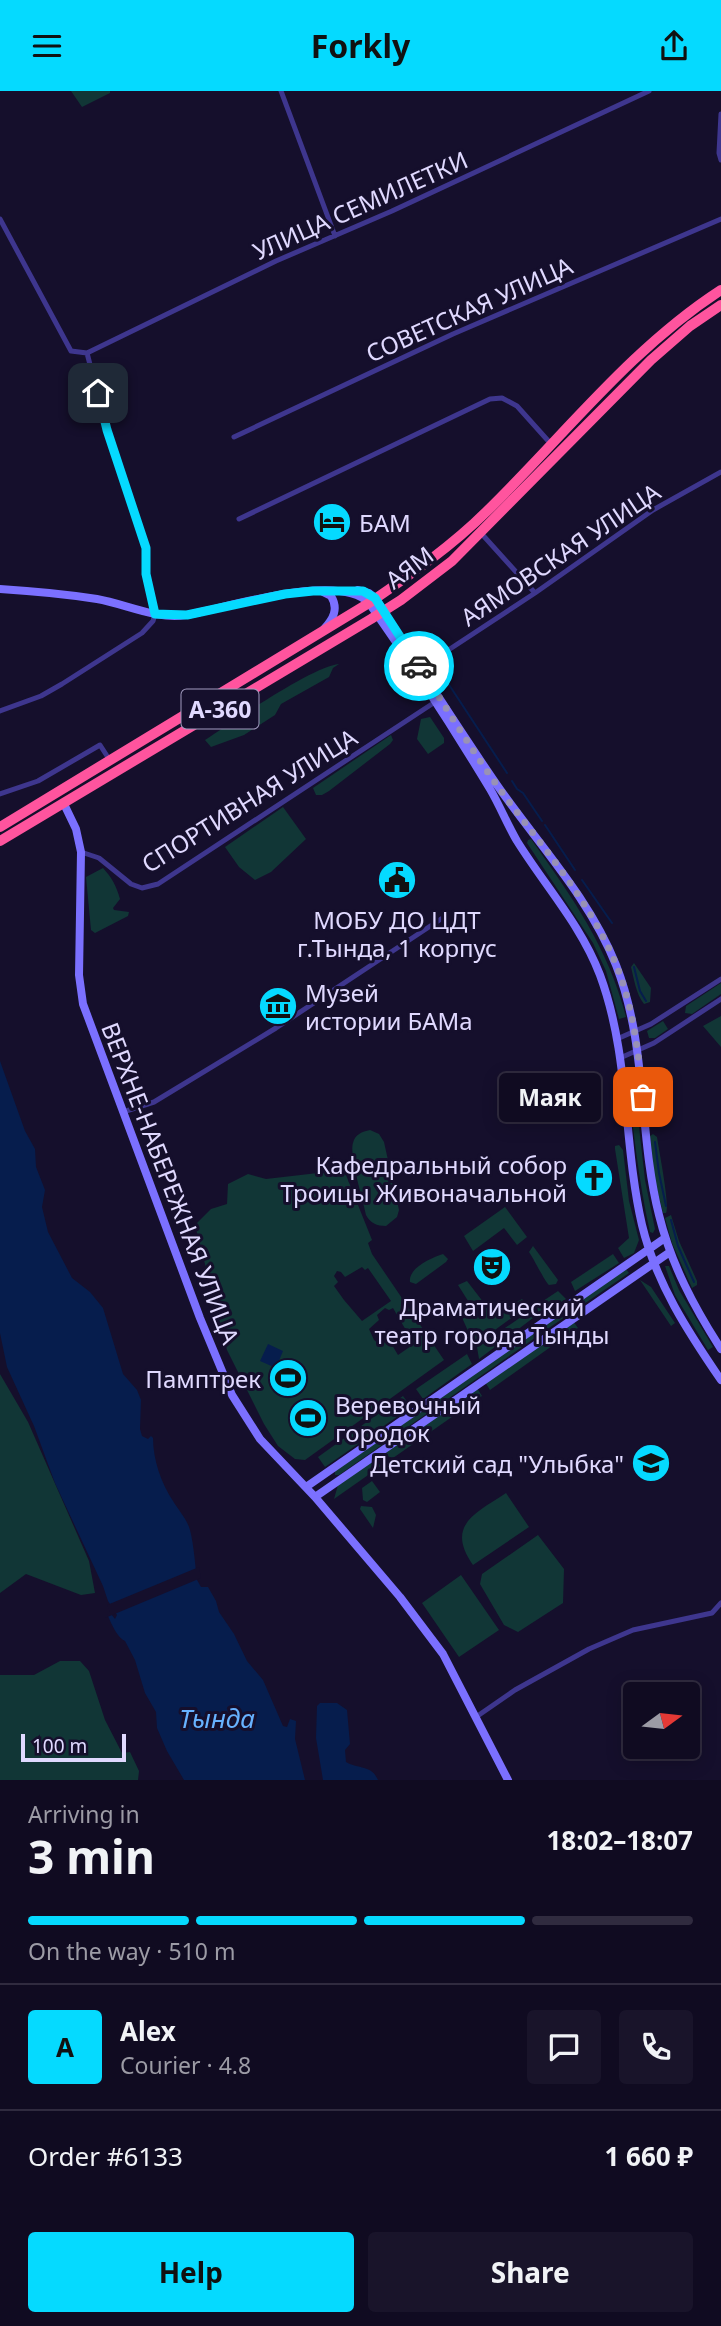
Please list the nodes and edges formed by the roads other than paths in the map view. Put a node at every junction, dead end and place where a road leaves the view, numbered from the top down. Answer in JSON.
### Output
{"nodes":[{"id":1,"x":281,"y":91,"type":"edge"},
{"id":2,"x":649,"y":91,"type":"edge"},
{"id":3,"x":721,"y":114,"type":"edge"},
{"id":4,"x":721,"y":160,"type":"edge"},
{"id":5,"x":0,"y":219,"type":"edge"},
{"id":6,"x":721,"y":219,"type":"edge"},
{"id":7,"x":335,"y":236,"type":"junction"},
{"id":8,"x":721,"y":290,"type":"edge"},
{"id":9,"x":721,"y":305,"type":"edge"},
{"id":10,"x":87,"y":353,"type":"junction"},
{"id":11,"x":234,"y":437,"type":"dead end"},
{"id":12,"x":551,"y":444,"type":"junction"},
{"id":13,"x":721,"y":472,"type":"edge"},
{"id":14,"x":239,"y":519,"type":"dead end"},
{"id":15,"x":480,"y":532,"type":"junction"},
{"id":16,"x":0,"y":589,"type":"edge"},
{"id":17,"x":313,"y":591,"type":"junction"},
{"id":18,"x":535,"y":593,"type":"junction"},
{"id":19,"x":372,"y":600,"type":"junction"},
{"id":20,"x":380,"y":613,"type":"junction"},
{"id":21,"x":155,"y":614,"type":"junction"},
{"id":22,"x":324,"y":630,"type":"junction"},
{"id":23,"x":421,"y":669,"type":"junction"},
{"id":24,"x":435,"y":702,"type":"junction"},
{"id":25,"x":0,"y":711,"type":"edge"},
{"id":26,"x":109,"y":759,"type":"junction"},
{"id":27,"x":0,"y":794,"type":"edge"},
{"id":28,"x":64,"y":804,"type":"junction"},
{"id":29,"x":0,"y":827,"type":"edge"},
{"id":30,"x":0,"y":841,"type":"edge"},
{"id":31,"x":80,"y":852,"type":"junction"},
{"id":32,"x":441,"y":919,"type":"dead end"},
{"id":33,"x":721,"y":979,"type":"edge"},
{"id":34,"x":721,"y":999,"type":"edge"},
{"id":35,"x":676,"y":1009,"type":"junction"},
{"id":36,"x":685,"y":1023,"type":"junction"},
{"id":37,"x":635,"y":1032,"type":"junction"},
{"id":38,"x":617,"y":1039,"type":"junction"},
{"id":39,"x":639,"y":1051,"type":"junction"},
{"id":40,"x":621,"y":1058,"type":"junction"},
{"id":41,"x":123,"y":1112,"type":"junction"},
{"id":42,"x":665,"y":1238,"type":"junction"},
{"id":43,"x":649,"y":1249,"type":"junction"},
{"id":44,"x":670,"y":1252,"type":"junction"},
{"id":45,"x":637,"y":1257,"type":"junction"},
{"id":46,"x":654,"y":1263,"type":"junction"},
{"id":47,"x":645,"y":1269,"type":"junction"},
{"id":48,"x":721,"y":1349,"type":"edge"},
{"id":49,"x":721,"y":1380,"type":"edge"},
{"id":50,"x":327,"y":1472,"type":"junction"},
{"id":51,"x":334,"y":1483,"type":"junction"},
{"id":52,"x":306,"y":1487,"type":"junction"},
{"id":53,"x":315,"y":1497,"type":"junction"},
{"id":54,"x":721,"y":1603,"type":"edge"},
{"id":55,"x":476,"y":1717,"type":"junction"},
{"id":56,"x":508,"y":1780,"type":"edge"}],
"edges":[{"from":1,"to":7,"type":"street"},
{"from":2,"to":7,"type":"street","name":"УЛИЦА СЕМИЛЕТКИ"},
{"from":3,"to":4,"type":"street"},
{"from":5,"to":10,"type":"street"},
{"from":6,"to":11,"type":"street","name":"СОВЕТСКАЯ УЛИЦА"},
{"from":7,"to":10,"type":"street","name":"УЛИЦА СЕМИЛЕТКИ"},
{"from":8,"to":12,"type":"highway","name":"АЯМ","number":"А-360"},
{"from":9,"to":15,"type":"highway","name":"АЯМ","number":"А-360"},
{"from":10,"to":21,"type":"street"},
{"from":12,"to":14,"type":"street"},
{"from":12,"to":19,"type":"highway","name":"АЯМ","number":"А-360"},
{"from":13,"to":18,"type":"street","name":"АЯМОВСКАЯ УЛИЦА"},
{"from":15,"to":18,"type":"street"},
{"from":15,"to":20,"type":"highway","name":"АЯМ","number":"А-360"},
{"from":16,"to":21,"type":"street"},
{"from":17,"to":19,"type":"street"},
{"from":17,"to":21,"type":"street"},
{"from":17,"to":22,"type":"street"},
{"from":18,"to":23,"type":"street","name":"АЯМОВСКАЯ УЛИЦА"},
{"from":19,"to":20,"type":"street"},
{"from":19,"to":22,"type":"highway","name":"АЯМ","number":"А-360"},
{"from":20,"to":23,"type":"street"},
{"from":20,"to":24,"type":"street"},
{"from":20,"to":28,"type":"highway","name":"АЯМ","number":"А-360"},
{"from":21,"to":25,"type":"street"},
{"from":22,"to":26,"type":"highway","name":"АЯМ","number":"А-360"},
{"from":23,"to":37,"type":"street"},
{"from":24,"to":31,"type":"street","name":"СПОРТИВНАЯ УЛИЦА"},
{"from":24,"to":38,"type":"street"},
{"from":26,"to":27,"type":"street"},
{"from":26,"to":29,"type":"highway","name":"АЯМ","number":"А-360"},
{"from":28,"to":30,"type":"highway","name":"АЯМ","number":"А-360"},
{"from":28,"to":31,"type":"street","name":"ВЕРХНЕ-НАБЕРЕЖНАЯ УЛИЦА"},
{"from":31,"to":41,"type":"street","name":"ВЕРХНЕ-НАБЕРЕЖНАЯ УЛИЦА"},
{"from":32,"to":41,"type":"street"},
{"from":33,"to":35,"type":"street"},
{"from":34,"to":36,"type":"street"},
{"from":35,"to":36,"type":"street"},
{"from":35,"to":37,"type":"street"},
{"from":36,"to":39,"type":"street"},
{"from":37,"to":38,"type":"street"},
{"from":37,"to":39,"type":"street"},
{"from":38,"to":40,"type":"street"},
{"from":39,"to":40,"type":"street"},
{"from":39,"to":42,"type":"street"},
{"from":40,"to":43,"type":"street"},
{"from":41,"to":52,"type":"street","name":"ВЕРХНЕ-НАБЕРЕЖНАЯ УЛИЦА"},
{"from":42,"to":43,"type":"street"},
{"from":42,"to":44,"type":"street"},
{"from":43,"to":45,"type":"street"},
{"from":43,"to":46,"type":"street"},
{"from":44,"to":46,"type":"street"},
{"from":44,"to":48,"type":"street"},
{"from":45,"to":47,"type":"street"},
{"from":45,"to":50,"type":"street"},
{"from":46,"to":47,"type":"street"},
{"from":46,"to":49,"type":"street"},
{"from":47,"to":51,"type":"street"},
{"from":50,"to":51,"type":"street"},
{"from":50,"to":52,"type":"street"},
{"from":51,"to":53,"type":"street"},
{"from":52,"to":53,"type":"street","name":"ВЕРХНЕ-НАБЕРЕЖНАЯ УЛИЦА"},
{"from":53,"to":55,"type":"street","name":"ВЕРХНЕ-НАБЕРЕЖНАЯ УЛИЦА"},
{"from":54,"to":55,"type":"street"},
{"from":55,"to":56,"type":"street","name":"ВЕРХНЕ-НАБЕРЕЖНАЯ УЛИЦА"}]}
